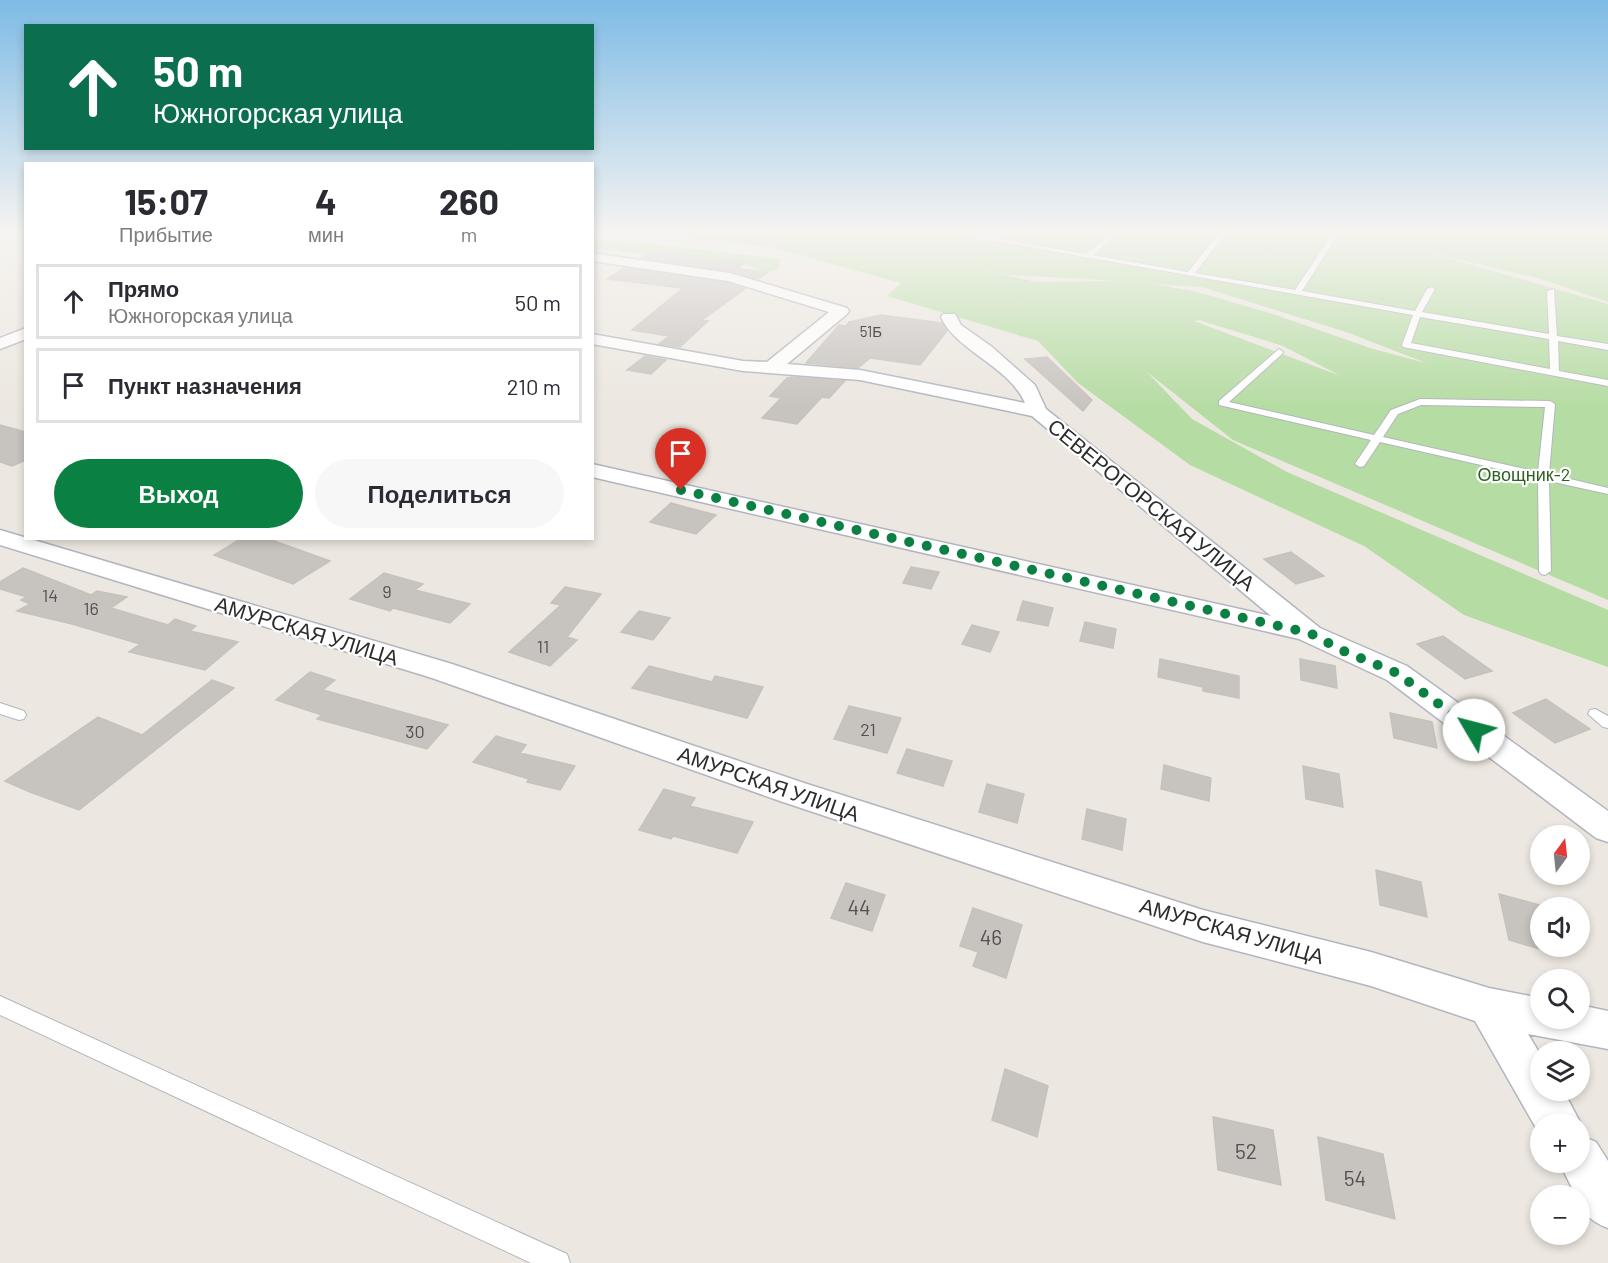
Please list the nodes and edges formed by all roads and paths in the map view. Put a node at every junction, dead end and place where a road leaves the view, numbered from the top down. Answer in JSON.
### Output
{"nodes":[{"id":1,"x":770,"y":290,"type":"edge"},
{"id":2,"x":1280,"y":290,"type":"edge"},
{"id":3,"x":1299,"y":290,"type":"edge"},
{"id":4,"x":1430,"y":290,"type":"edge"},
{"id":5,"x":1551,"y":291,"type":"dead end"},
{"id":6,"x":1297,"y":293,"type":"junction"},
{"id":7,"x":1417,"y":314,"type":"junction"},
{"id":8,"x":949,"y":317,"type":"dead end"},
{"id":9,"x":24,"y":334,"type":"edge"},
{"id":10,"x":1552,"y":338,"type":"junction"},
{"id":11,"x":594,"y":339,"type":"edge"},
{"id":12,"x":4,"y":343,"type":"edge"},
{"id":13,"x":24,"y":345,"type":"edge"},
{"id":14,"x":1608,"y":347,"type":"edge"},
{"id":15,"x":1279,"y":352,"type":"dead end"},
{"id":16,"x":771,"y":368,"type":"junction"},
{"id":17,"x":1555,"y":373,"type":"junction"},
{"id":18,"x":1608,"y":383,"type":"edge"},
{"id":19,"x":1038,"y":412,"type":"junction"},
{"id":20,"x":1378,"y":438,"type":"junction"},
{"id":21,"x":1360,"y":464,"type":"dead end"},
{"id":22,"x":594,"y":470,"type":"edge"},
{"id":23,"x":1543,"y":476,"type":"junction"},
{"id":24,"x":1608,"y":490,"type":"edge"},
{"id":25,"x":0,"y":537,"type":"edge"},
{"id":26,"x":1545,"y":571,"type":"dead end"},
{"id":27,"x":1310,"y":633,"type":"junction"},
{"id":28,"x":0,"y":708,"type":"edge"},
{"id":29,"x":1595,"y":714,"type":"dead end"},
{"id":30,"x":19,"y":715,"type":"dead end"},
{"id":31,"x":1608,"y":723,"type":"edge"},
{"id":32,"x":1608,"y":829,"type":"edge"},
{"id":33,"x":0,"y":1005,"type":"edge"},
{"id":34,"x":1489,"y":1007,"type":"junction"},
{"id":35,"x":1530,"y":1015,"type":"edge"},
{"id":36,"x":1590,"y":1026,"type":"edge"},
{"id":37,"x":1608,"y":1030,"type":"edge"},
{"id":38,"x":1552,"y":1113,"type":"edge"},
{"id":39,"x":1589,"y":1173,"type":"edge"},
{"id":40,"x":1608,"y":1205,"type":"edge"},
{"id":41,"x":558,"y":1263,"type":"edge"}],
"edges":[{"from":1,"to":16,"type":"street"},
{"from":2,"to":6,"type":"lane"},
{"from":3,"to":6,"type":"lane"},
{"from":4,"to":7,"type":"lane"},
{"from":5,"to":10,"type":"lane"},
{"from":6,"to":7,"type":"lane"},
{"from":7,"to":10,"type":"lane"},
{"from":7,"to":17,"type":"lane"},
{"from":8,"to":19,"type":"street"},
{"from":9,"to":12,"type":"street"},
{"from":10,"to":14,"type":"lane"},
{"from":10,"to":17,"type":"lane"},
{"from":11,"to":16,"type":"street","name":"СЕВЕРОГОРСКАЯ УЛИЦА"},
{"from":12,"to":13,"type":"street"},
{"from":15,"to":20,"type":"lane"},
{"from":16,"to":19,"type":"street","name":"СЕВЕРОГОРСКАЯ УЛИЦА"},
{"from":17,"to":18,"type":"lane"},
{"from":19,"to":27,"type":"street","name":"СЕВЕРОГОРСКАЯ УЛИЦА"},
{"from":20,"to":21,"type":"lane"},
{"from":20,"to":23,"type":"lane"},
{"from":20,"to":23,"type":"lane"},
{"from":22,"to":27,"type":"street"},
{"from":23,"to":24,"type":"lane"},
{"from":23,"to":26,"type":"lane"},
{"from":25,"to":34,"type":"street","name":"АМУРСКАЯ УЛИЦА"},
{"from":27,"to":32,"type":"street","name":"СЕВЕРОГОРСКАЯ УЛИЦА"},
{"from":28,"to":30,"type":"lane"},
{"from":29,"to":31,"type":"lane"},
{"from":33,"to":41,"type":"lane"},
{"from":34,"to":35,"type":"street","name":"АМУРСКАЯ УЛИЦА"},
{"from":34,"to":38,"type":"street"},
{"from":36,"to":37,"type":"street"},
{"from":39,"to":40,"type":"street"}]}
